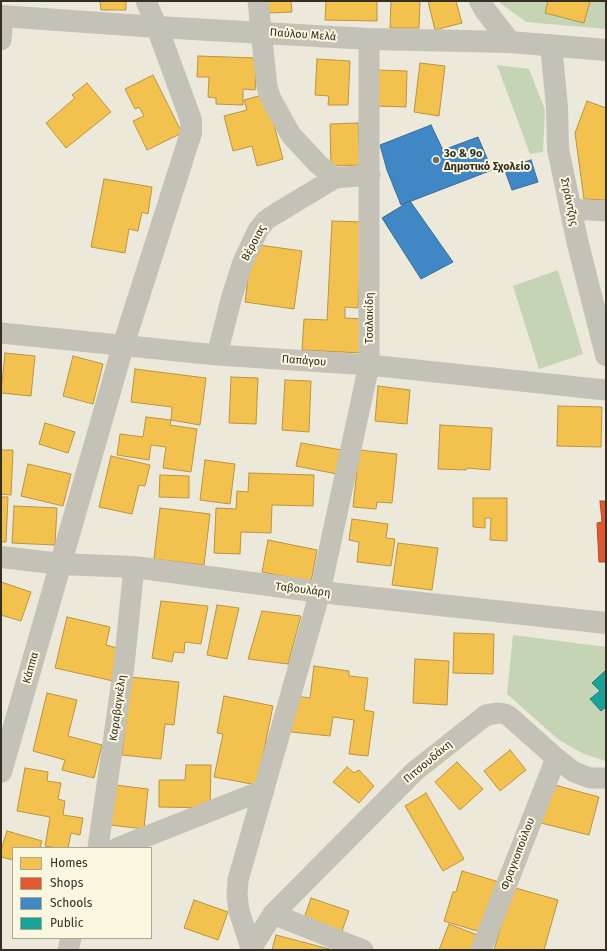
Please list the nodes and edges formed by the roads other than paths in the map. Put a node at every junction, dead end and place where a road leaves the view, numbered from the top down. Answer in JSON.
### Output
{"nodes":[{"id":1,"x":146,"y":1,"type":"edge"},
{"id":2,"x":258,"y":1,"type":"edge"},
{"id":3,"x":480,"y":1,"type":"edge"},
{"id":4,"x":2,"y":16,"type":"edge"},
{"id":5,"x":157,"y":27,"type":"junction"},
{"id":6,"x":262,"y":32,"type":"junction"},
{"id":7,"x":369,"y":39,"type":"junction"},
{"id":8,"x":1,"y":40,"type":"edge"},
{"id":9,"x":510,"y":42,"type":"junction"},
{"id":10,"x":551,"y":45,"type":"junction"},
{"id":11,"x":606,"y":50,"type":"edge"},
{"id":12,"x":370,"y":175,"type":"junction"},
{"id":13,"x":335,"y":178,"type":"junction"},
{"id":14,"x":570,"y":209,"type":"junction"},
{"id":15,"x":606,"y":211,"type":"edge"},
{"id":16,"x":1,"y":333,"type":"edge"},
{"id":17,"x":123,"y":346,"type":"junction"},
{"id":18,"x":217,"y":355,"type":"junction"},
{"id":19,"x":606,"y":355,"type":"edge"},
{"id":20,"x":369,"y":365,"type":"junction"},
{"id":21,"x":606,"y":390,"type":"edge"},
{"id":22,"x":1,"y":557,"type":"edge"},
{"id":23,"x":61,"y":564,"type":"junction"},
{"id":24,"x":134,"y":567,"type":"junction"},
{"id":25,"x":320,"y":592,"type":"junction"},
{"id":26,"x":606,"y":624,"type":"edge"},
{"id":27,"x":556,"y":758,"type":"junction"},
{"id":28,"x":2,"y":764,"type":"edge"},
{"id":29,"x":606,"y":778,"type":"edge"},
{"id":30,"x":264,"y":790,"type":"junction"},
{"id":31,"x":98,"y":847,"type":"edge"},
{"id":32,"x":121,"y":847,"type":"edge"},
{"id":33,"x":273,"y":914,"type":"junction"},
{"id":34,"x":71,"y":939,"type":"edge"},
{"id":35,"x":251,"y":949,"type":"edge"},
{"id":36,"x":68,"y":950,"type":"edge"},
{"id":37,"x":363,"y":950,"type":"edge"},
{"id":38,"x":481,"y":950,"type":"edge"}],
"edges":[{"from":1,"to":5,"type":"street"},
{"from":2,"to":6,"type":"street"},
{"from":3,"to":9,"type":"street"},
{"from":4,"to":5,"type":"street","name":"Παύλου Μελά"},
{"from":4,"to":8,"type":"street"},
{"from":5,"to":6,"type":"street","name":"Παύλου Μελά"},
{"from":5,"to":17,"type":"street","name":"Κάππα"},
{"from":6,"to":7,"type":"street","name":"Παύλου Μελά"},
{"from":6,"to":13,"type":"street"},
{"from":7,"to":9,"type":"street","name":"Παύλου Μελά"},
{"from":7,"to":12,"type":"street","name":"Τσαλακίδη"},
{"from":9,"to":10,"type":"street","name":"Παύλου Μελά"},
{"from":10,"to":11,"type":"street","name":"Παύλου Μελά"},
{"from":10,"to":14,"type":"street","name":"Στράντζης"},
{"from":12,"to":13,"type":"street","name":"Βέροιας"},
{"from":12,"to":20,"type":"street","name":"Τσαλακίδη"},
{"from":13,"to":18,"type":"street","name":"Βέροιας"},
{"from":14,"to":15,"type":"street"},
{"from":14,"to":19,"type":"street","name":"Στράντζης"},
{"from":16,"to":17,"type":"street","name":"Παπάγου"},
{"from":17,"to":18,"type":"street","name":"Παπάγου"},
{"from":17,"to":23,"type":"street","name":"Κάππα"},
{"from":18,"to":20,"type":"street","name":"Παπάγου"},
{"from":20,"to":21,"type":"street","name":"Παπάγου"},
{"from":20,"to":25,"type":"street","name":"Τσαλακίδη"},
{"from":22,"to":23,"type":"street","name":"Ταβουλάρη"},
{"from":23,"to":24,"type":"street","name":"Ταβουλάρη"},
{"from":23,"to":28,"type":"street","name":"Κάππα"},
{"from":24,"to":25,"type":"street","name":"Ταβουλάρη"},
{"from":24,"to":31,"type":"street","name":"Καραβαγκέλη"},
{"from":25,"to":26,"type":"street","name":"Ταβουλάρη"},
{"from":25,"to":30,"type":"street","name":"Τσαλακίδη"},
{"from":27,"to":29,"type":"street","name":"Πιτσουδάκη"},
{"from":27,"to":33,"type":"street","name":"Πιτσουδάκη"},
{"from":27,"to":38,"type":"street","name":"Φραγκοπούλου"},
{"from":30,"to":32,"type":"street"},
{"from":30,"to":35,"type":"street","name":"Τσαλακίδη"},
{"from":33,"to":35,"type":"street","name":"Πιτσουδάκη"},
{"from":33,"to":37,"type":"street"},
{"from":34,"to":36,"type":"street"}]}
